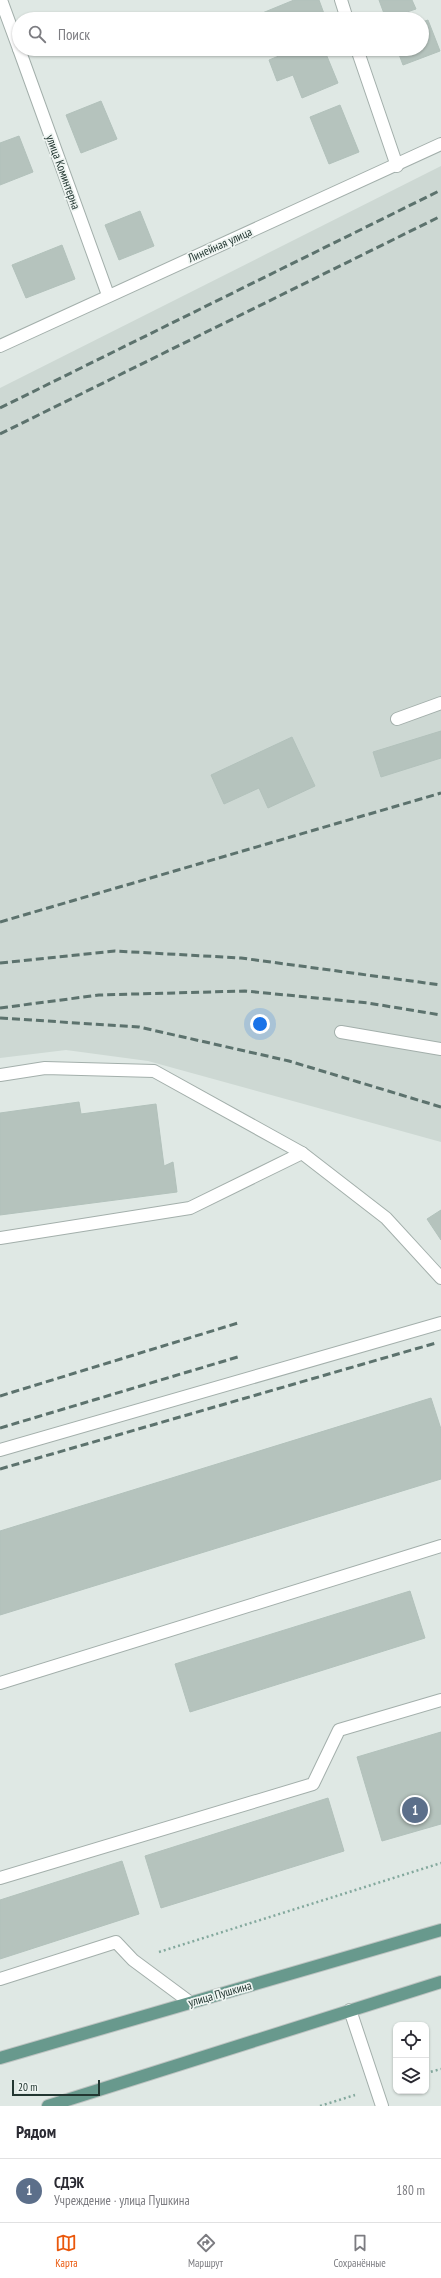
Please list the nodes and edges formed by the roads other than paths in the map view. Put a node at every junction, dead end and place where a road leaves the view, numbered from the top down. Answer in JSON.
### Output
{"nodes":[{"id":1,"x":1,"y":0,"type":"edge"},
{"id":2,"x":341,"y":0,"type":"edge"},
{"id":3,"x":345,"y":12,"type":"edge"},
{"id":4,"x":12,"y":30,"type":"edge"},
{"id":5,"x":22,"y":56,"type":"edge"},
{"id":6,"x":360,"y":56,"type":"edge"},
{"id":7,"x":441,"y":144,"type":"edge"},
{"id":8,"x":397,"y":166,"type":"junction"},
{"id":9,"x":108,"y":295,"type":"junction"},
{"id":10,"x":0,"y":346,"type":"edge"},
{"id":11,"x":441,"y":703,"type":"edge"},
{"id":12,"x":397,"y":719,"type":"dead end"},
{"id":13,"x":341,"y":1032,"type":"dead end"},
{"id":14,"x":441,"y":1049,"type":"edge"},
{"id":15,"x":0,"y":1075,"type":"edge"},
{"id":16,"x":302,"y":1153,"type":"junction"},
{"id":17,"x":0,"y":1238,"type":"edge"},
{"id":18,"x":441,"y":1278,"type":"edge"},
{"id":19,"x":441,"y":1323,"type":"edge"},
{"id":20,"x":0,"y":1450,"type":"edge"},
{"id":21,"x":441,"y":1546,"type":"edge"},
{"id":22,"x":0,"y":1683,"type":"edge"},
{"id":23,"x":441,"y":1700,"type":"edge"},
{"id":24,"x":0,"y":1878,"type":"edge"},
{"id":25,"x":441,"y":1930,"type":"edge"},
{"id":26,"x":0,"y":1979,"type":"edge"},
{"id":27,"x":441,"y":1982,"type":"edge"},
{"id":28,"x":191,"y":2003,"type":"junction"},
{"id":29,"x":350,"y":2010,"type":"junction"},
{"id":30,"x":0,"y":2058,"type":"edge"},
{"id":31,"x":48,"y":2106,"type":"edge"},
{"id":32,"x":382,"y":2106,"type":"edge"}],
"edges":[{"from":1,"to":4,"type":"street","name":"улица Коминтерна"},
{"from":2,"to":3,"type":"street"},
{"from":5,"to":9,"type":"street","name":"улица Коминтерна"},
{"from":6,"to":8,"type":"street"},
{"from":7,"to":8,"type":"street","name":"Линейная улица"},
{"from":8,"to":9,"type":"street","name":"Линейная улица"},
{"from":9,"to":10,"type":"street","name":"Линейная улица"},
{"from":11,"to":12,"type":"street"},
{"from":13,"to":14,"type":"street"},
{"from":15,"to":16,"type":"street"},
{"from":16,"to":17,"type":"street"},
{"from":16,"to":18,"type":"street"},
{"from":19,"to":20,"type":"street"},
{"from":21,"to":22,"type":"street"},
{"from":23,"to":24,"type":"street"},
{"from":25,"to":28,"type":"main road","name":"улица Пушкина"},
{"from":26,"to":28,"type":"street"},
{"from":27,"to":29,"type":"main road"},
{"from":28,"to":30,"type":"main road","name":"улица Пушкина"},
{"from":29,"to":31,"type":"main road"},
{"from":29,"to":32,"type":"street"}]}
